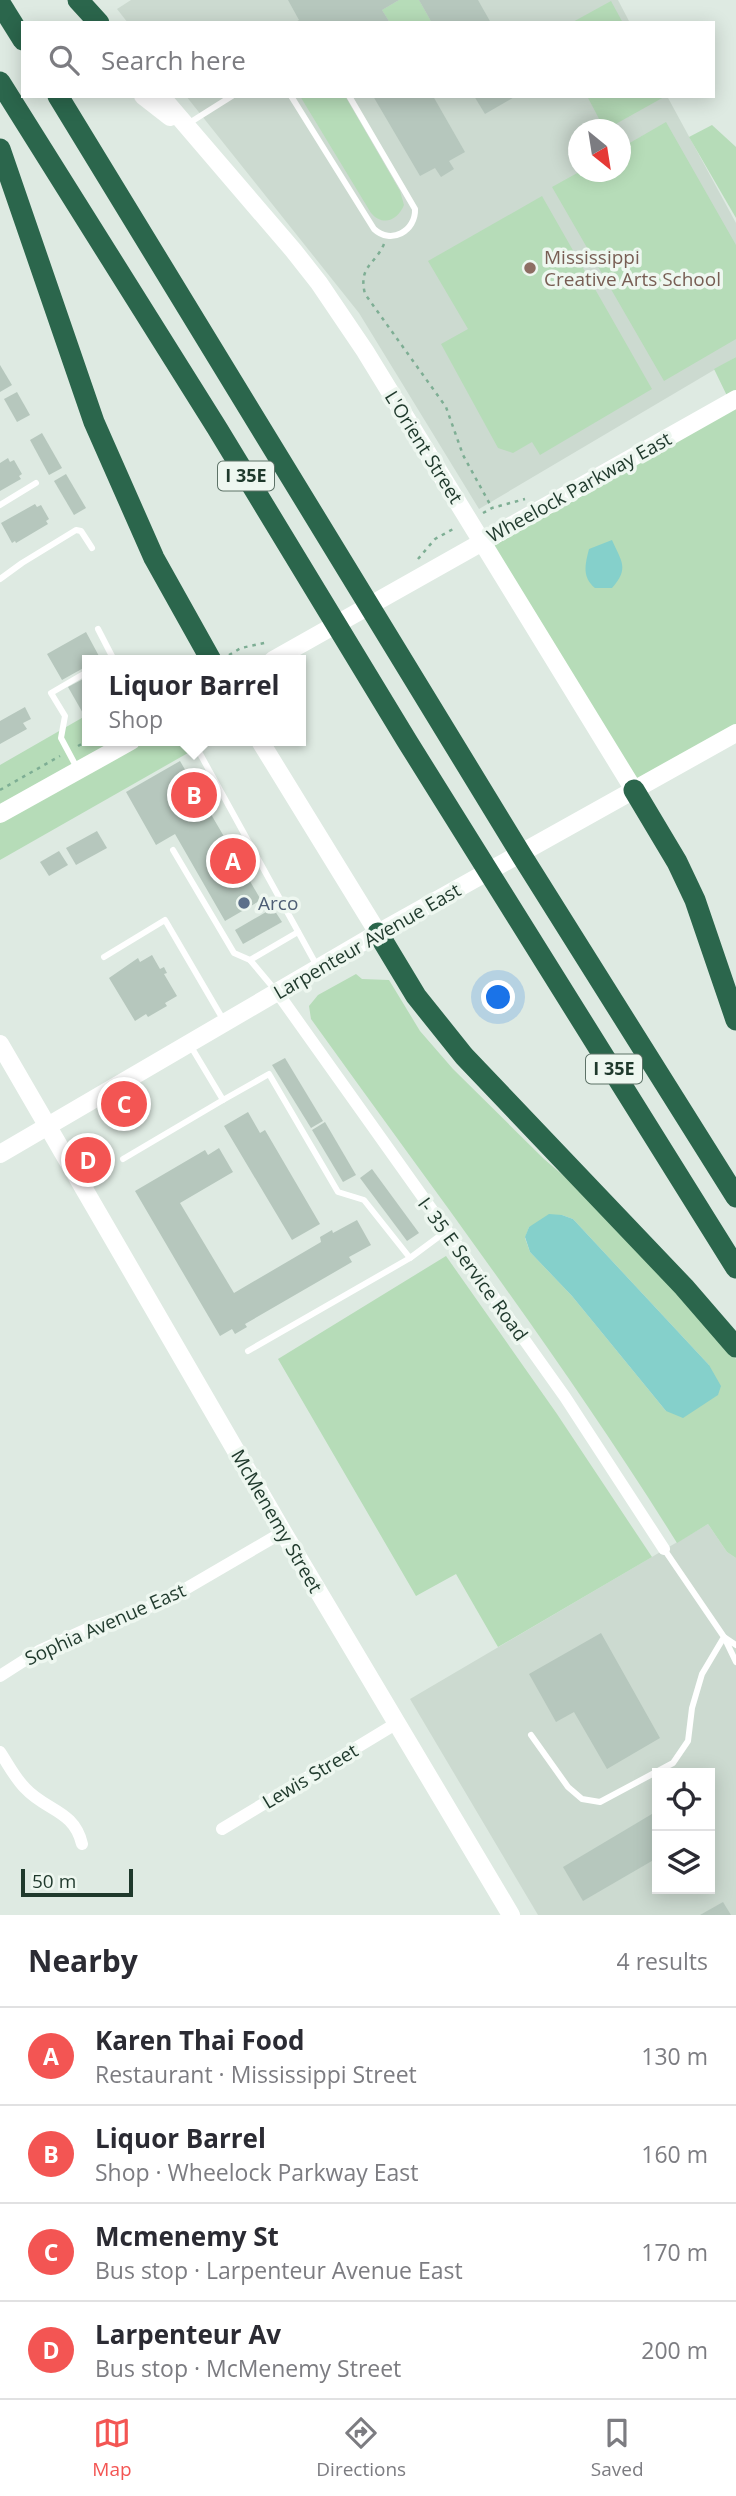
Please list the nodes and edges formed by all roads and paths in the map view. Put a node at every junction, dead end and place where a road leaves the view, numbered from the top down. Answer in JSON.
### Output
{"nodes":[{"id":1,"x":75,"y":0,"type":"edge"},
{"id":2,"x":93,"y":0,"type":"edge"},
{"id":3,"x":0,"y":3,"type":"edge"},
{"id":4,"x":84,"y":21,"type":"edge"},
{"id":5,"x":97,"y":21,"type":"edge"},
{"id":6,"x":106,"y":21,"type":"edge"},
{"id":7,"x":21,"y":37,"type":"edge"},
{"id":8,"x":0,"y":82,"type":"edge"},
{"id":9,"x":59,"y":98,"type":"edge"},
{"id":10,"x":146,"y":98,"type":"edge"},
{"id":11,"x":163,"y":98,"type":"edge"},
{"id":12,"x":229,"y":98,"type":"edge"},
{"id":13,"x":292,"y":98,"type":"edge"},
{"id":14,"x":350,"y":98,"type":"edge"},
{"id":15,"x":185,"y":126,"type":"junction"},
{"id":16,"x":0,"y":149,"type":"edge"},
{"id":17,"x":387,"y":237,"type":"junction"},
{"id":18,"x":736,"y":399,"type":"edge"},
{"id":19,"x":36,"y":483,"type":"dead end"},
{"id":20,"x":511,"y":501,"type":"dead end"},
{"id":21,"x":0,"y":505,"type":"edge"},
{"id":22,"x":449,"y":531,"type":"dead end"},
{"id":23,"x":483,"y":541,"type":"junction"},
{"id":24,"x":92,"y":548,"type":"dead end"},
{"id":25,"x":415,"y":573,"type":"junction"},
{"id":26,"x":0,"y":579,"type":"edge"},
{"id":27,"x":98,"y":629,"type":"dead end"},
{"id":28,"x":281,"y":651,"type":"edge"},
{"id":29,"x":110,"y":655,"type":"edge"},
{"id":30,"x":220,"y":655,"type":"edge"},
{"id":31,"x":225,"y":655,"type":"edge"},
{"id":32,"x":82,"y":675,"type":"edge"},
{"id":33,"x":736,"y":733,"type":"edge"},
{"id":34,"x":82,"y":744,"type":"edge"},
{"id":35,"x":122,"y":746,"type":"edge"},
{"id":36,"x":196,"y":746,"type":"edge"},
{"id":37,"x":263,"y":746,"type":"edge"},
{"id":38,"x":68,"y":751,"type":"junction"},
{"id":39,"x":79,"y":770,"type":"junction"},
{"id":40,"x":0,"y":790,"type":"edge"},
{"id":41,"x":634,"y":790,"type":"junction"},
{"id":42,"x":0,"y":814,"type":"edge"},
{"id":43,"x":173,"y":850,"type":"dead end"},
{"id":44,"x":298,"y":932,"type":"junction"},
{"id":45,"x":379,"y":933,"type":"junction"},
{"id":46,"x":104,"y":957,"type":"dead end"},
{"id":47,"x":250,"y":960,"type":"junction"},
{"id":48,"x":318,"y":968,"type":"junction"},
{"id":49,"x":277,"y":992,"type":"junction"},
{"id":50,"x":736,"y":1020,"type":"edge"},
{"id":51,"x":225,"y":1023,"type":"junction"},
{"id":52,"x":0,"y":1044,"type":"edge"},
{"id":53,"x":189,"y":1044,"type":"junction"},
{"id":54,"x":223,"y":1100,"type":"junction"},
{"id":55,"x":48,"y":1125,"type":"junction"},
{"id":56,"x":0,"y":1154,"type":"edge"},
{"id":57,"x":123,"y":1159,"type":"dead end"},
{"id":58,"x":736,"y":1197,"type":"edge"},
{"id":59,"x":445,"y":1232,"type":"junction"},
{"id":60,"x":410,"y":1258,"type":"junction"},
{"id":61,"x":736,"y":1268,"type":"edge"},
{"id":62,"x":736,"y":1347,"type":"edge"},
{"id":63,"x":248,"y":1351,"type":"dead end"},
{"id":64,"x":283,"y":1532,"type":"junction"},
{"id":65,"x":664,"y":1549,"type":"joint"},
{"id":66,"x":724,"y":1637,"type":"junction"},
{"id":67,"x":736,"y":1645,"type":"edge"},
{"id":68,"x":736,"y":1662,"type":"edge"},
{"id":69,"x":0,"y":1675,"type":"edge"},
{"id":70,"x":397,"y":1723,"type":"junction"},
{"id":71,"x":531,"y":1735,"type":"dead end"},
{"id":72,"x":0,"y":1752,"type":"edge"},
{"id":73,"x":222,"y":1829,"type":"dead end"},
{"id":74,"x":82,"y":1844,"type":"dead end"},
{"id":75,"x":511,"y":1915,"type":"edge"}],
"edges":[{"from":1,"to":4,"type":"street"},
{"from":1,"to":5,"type":"highway"},
{"from":2,"to":6,"type":"street"},
{"from":3,"to":7,"type":"highway"},
{"from":8,"to":61,"type":"highway","number":"I 35E"},
{"from":9,"to":58,"type":"highway","number":"I 35E"},
{"from":10,"to":15,"type":"street","name":"L'Orient Street"},
{"from":11,"to":15,"type":"street","name":"L'Orient Street"},
{"from":12,"to":15,"type":"lane"},
{"from":13,"to":17,"type":"lane"},
{"from":14,"to":17,"type":"lane"},
{"from":15,"to":23,"type":"street","name":"L'Orient Street"},
{"from":16,"to":30,"type":"highway"},
{"from":17,"to":20,"type":"path"},
{"from":18,"to":23,"type":"street","name":"Wheelock Parkway East"},
{"from":19,"to":21,"type":"lane"},
{"from":22,"to":25,"type":"path"},
{"from":23,"to":25,"type":"street","name":"Wheelock Parkway East"},
{"from":23,"to":41,"type":"street","name":"L'Orient Street"},
{"from":24,"to":26,"type":"lane"},
{"from":25,"to":28,"type":"street","name":"Wheelock Parkway East"},
{"from":27,"to":29,"type":"lane"},
{"from":28,"to":31,"type":"path"},
{"from":32,"to":38,"type":"lane"},
{"from":33,"to":41,"type":"street","name":"Larpenteur Avenue East"},
{"from":34,"to":38,"type":"path"},
{"from":35,"to":39,"type":"street"},
{"from":36,"to":44,"type":"lane"},
{"from":37,"to":45,"type":"street"},
{"from":38,"to":39,"type":"lane"},
{"from":38,"to":40,"type":"path"},
{"from":39,"to":42,"type":"street"},
{"from":41,"to":45,"type":"street","name":"Larpenteur Avenue East"},
{"from":41,"to":50,"type":"highway"},
{"from":43,"to":47,"type":"lane"},
{"from":44,"to":47,"type":"lane"},
{"from":44,"to":48,"type":"lane"},
{"from":45,"to":48,"type":"street","name":"Larpenteur Avenue East"},
{"from":45,"to":62,"type":"highway"},
{"from":46,"to":51,"type":"lane"},
{"from":47,"to":49,"type":"lane"},
{"from":48,"to":49,"type":"street","name":"Larpenteur Avenue East"},
{"from":49,"to":51,"type":"street","name":"Larpenteur Avenue East"},
{"from":49,"to":59,"type":"street","name":"I- 35 E Service Road"},
{"from":51,"to":53,"type":"street","name":"Larpenteur Avenue East"},
{"from":52,"to":55,"type":"street","name":"McMenemy Street"},
{"from":53,"to":54,"type":"lane"},
{"from":53,"to":55,"type":"street","name":"Larpenteur Avenue East"},
{"from":54,"to":57,"type":"lane"},
{"from":54,"to":60,"type":"lane"},
{"from":55,"to":56,"type":"street","name":"Larpenteur Avenue East"},
{"from":55,"to":64,"type":"street","name":"McMenemy Street"},
{"from":59,"to":60,"type":"lane"},
{"from":59,"to":65,"type":"street","name":"I- 35 E Service Road"},
{"from":60,"to":63,"type":"lane"},
{"from":64,"to":69,"type":"street","name":"Sophia Avenue East"},
{"from":64,"to":70,"type":"street","name":"McMenemy Street"},
{"from":65,"to":66,"type":"lane"},
{"from":66,"to":67,"type":"lane"},
{"from":66,"to":68,"type":"lane"},
{"from":66,"to":71,"type":"lane"},
{"from":70,"to":73,"type":"street","name":"Lewis Street"},
{"from":70,"to":75,"type":"street","name":"McMenemy Street"},
{"from":72,"to":74,"type":"street"}]}
